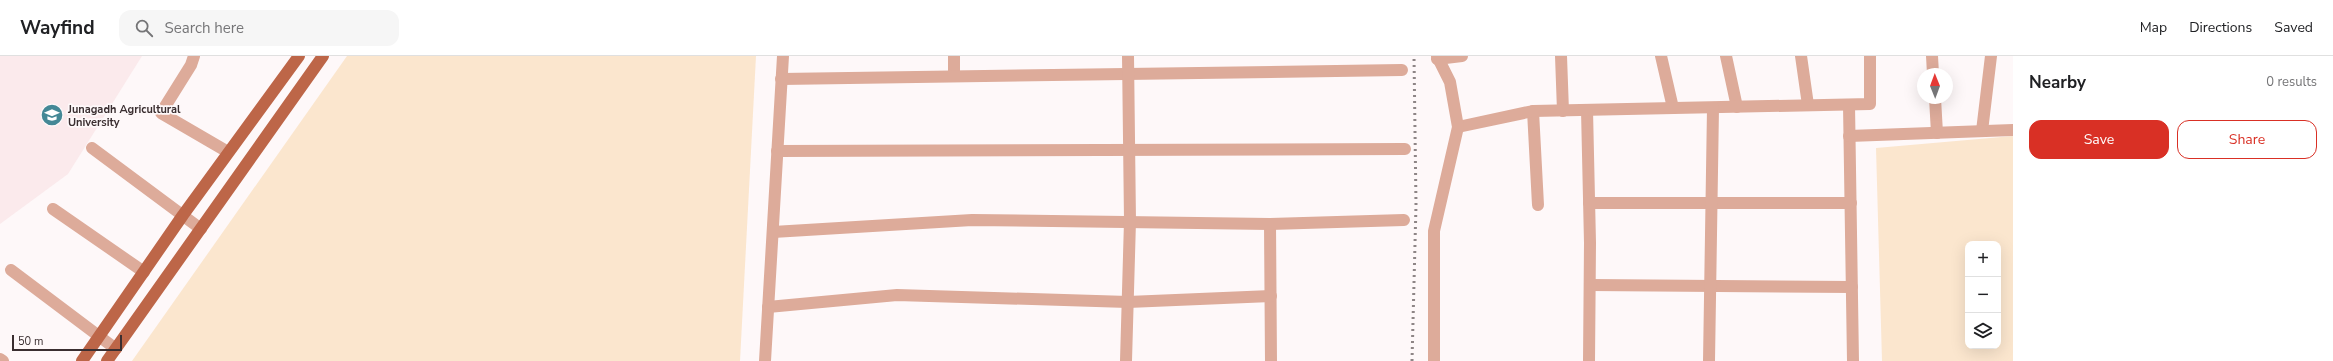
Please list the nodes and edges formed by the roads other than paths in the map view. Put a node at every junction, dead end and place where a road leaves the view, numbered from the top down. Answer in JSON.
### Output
{"nodes":[{"id":1,"x":194,"y":56,"type":"edge"},
{"id":2,"x":299,"y":56,"type":"edge"},
{"id":3,"x":323,"y":56,"type":"edge"},
{"id":4,"x":783,"y":56,"type":"edge"},
{"id":5,"x":954,"y":56,"type":"edge"},
{"id":6,"x":1128,"y":56,"type":"edge"},
{"id":7,"x":1462,"y":56,"type":"edge"},
{"id":8,"x":1561,"y":56,"type":"edge"},
{"id":9,"x":1661,"y":56,"type":"edge"},
{"id":10,"x":1726,"y":56,"type":"edge"},
{"id":11,"x":1801,"y":56,"type":"edge"},
{"id":12,"x":1870,"y":56,"type":"edge"},
{"id":13,"x":1932,"y":56,"type":"edge"},
{"id":14,"x":1991,"y":56,"type":"edge"},
{"id":15,"x":1437,"y":58,"type":"edge"},
{"id":16,"x":1933,"y":68,"type":"edge"},
{"id":17,"x":1402,"y":70,"type":"dead end"},
{"id":18,"x":1128,"y":73,"type":"junction"},
{"id":19,"x":954,"y":76,"type":"junction"},
{"id":20,"x":782,"y":79,"type":"junction"},
{"id":21,"x":265,"y":102,"type":"junction"},
{"id":22,"x":1849,"y":104,"type":"junction"},
{"id":23,"x":1935,"y":104,"type":"edge"},
{"id":24,"x":1808,"y":106,"type":"junction"},
{"id":25,"x":1737,"y":107,"type":"junction"},
{"id":26,"x":1673,"y":108,"type":"junction"},
{"id":27,"x":1713,"y":108,"type":"junction"},
{"id":28,"x":1587,"y":110,"type":"junction"},
{"id":29,"x":1563,"y":111,"type":"junction"},
{"id":30,"x":1533,"y":112,"type":"junction"},
{"id":31,"x":283,"y":115,"type":"junction"},
{"id":32,"x":1458,"y":127,"type":"junction"},
{"id":33,"x":2013,"y":130,"type":"edge"},
{"id":34,"x":1982,"y":131,"type":"junction"},
{"id":35,"x":1937,"y":133,"type":"junction"},
{"id":36,"x":1849,"y":136,"type":"junction"},
{"id":37,"x":92,"y":148,"type":"dead end"},
{"id":38,"x":1405,"y":149,"type":"dead end"},
{"id":39,"x":1130,"y":150,"type":"junction"},
{"id":40,"x":777,"y":151,"type":"junction"},
{"id":41,"x":228,"y":152,"type":"junction"},
{"id":42,"x":1589,"y":203,"type":"junction"},
{"id":43,"x":1711,"y":203,"type":"junction"},
{"id":44,"x":1851,"y":203,"type":"junction"},
{"id":45,"x":1538,"y":205,"type":"dead end"},
{"id":46,"x":53,"y":209,"type":"dead end"},
{"id":47,"x":183,"y":215,"type":"junction"},
{"id":48,"x":1404,"y":220,"type":"dead end"},
{"id":49,"x":1130,"y":221,"type":"junction"},
{"id":50,"x":1270,"y":224,"type":"junction"},
{"id":51,"x":202,"y":229,"type":"junction"},
{"id":52,"x":772,"y":232,"type":"junction"},
{"id":53,"x":11,"y":270,"type":"dead end"},
{"id":54,"x":144,"y":272,"type":"junction"},
{"id":55,"x":1590,"y":285,"type":"junction"},
{"id":56,"x":1710,"y":286,"type":"junction"},
{"id":57,"x":1852,"y":287,"type":"junction"},
{"id":58,"x":1272,"y":296,"type":"junction"},
{"id":59,"x":1128,"y":302,"type":"junction"},
{"id":60,"x":768,"y":307,"type":"junction"},
{"id":61,"x":100,"y":336,"type":"junction"},
{"id":62,"x":116,"y":349,"type":"junction"},
{"id":63,"x":0,"y":359,"type":"edge"},
{"id":64,"x":4,"y":361,"type":"edge"},
{"id":65,"x":82,"y":361,"type":"edge"},
{"id":66,"x":107,"y":361,"type":"edge"},
{"id":67,"x":765,"y":361,"type":"edge"},
{"id":68,"x":1126,"y":361,"type":"edge"},
{"id":69,"x":1271,"y":361,"type":"edge"},
{"id":70,"x":1434,"y":361,"type":"edge"},
{"id":71,"x":1589,"y":361,"type":"edge"},
{"id":72,"x":1709,"y":361,"type":"edge"},
{"id":73,"x":1853,"y":361,"type":"edge"}],
"edges":[{"from":1,"to":41,"type":"street"},
{"from":2,"to":21,"type":"main road"},
{"from":3,"to":31,"type":"main road"},
{"from":4,"to":20,"type":"street"},
{"from":5,"to":19,"type":"street"},
{"from":6,"to":18,"type":"street"},
{"from":7,"to":15,"type":"street"},
{"from":8,"to":29,"type":"street"},
{"from":9,"to":26,"type":"street"},
{"from":10,"to":25,"type":"street"},
{"from":11,"to":24,"type":"street"},
{"from":12,"to":22,"type":"street"},
{"from":13,"to":16,"type":"street"},
{"from":14,"to":34,"type":"street"},
{"from":15,"to":32,"type":"street"},
{"from":17,"to":18,"type":"street"},
{"from":18,"to":19,"type":"street"},
{"from":18,"to":39,"type":"street"},
{"from":19,"to":20,"type":"street"},
{"from":20,"to":40,"type":"street"},
{"from":21,"to":31,"type":"main road"},
{"from":21,"to":41,"type":"main road"},
{"from":22,"to":24,"type":"street"},
{"from":22,"to":36,"type":"street"},
{"from":23,"to":35,"type":"street"},
{"from":24,"to":25,"type":"street"},
{"from":25,"to":27,"type":"street"},
{"from":26,"to":27,"type":"street"},
{"from":26,"to":28,"type":"street"},
{"from":27,"to":43,"type":"street"},
{"from":28,"to":29,"type":"street"},
{"from":28,"to":42,"type":"street"},
{"from":29,"to":30,"type":"street"},
{"from":30,"to":32,"type":"street"},
{"from":30,"to":45,"type":"street"},
{"from":31,"to":51,"type":"main road"},
{"from":32,"to":70,"type":"street"},
{"from":33,"to":34,"type":"street"},
{"from":34,"to":35,"type":"street"},
{"from":35,"to":36,"type":"street"},
{"from":36,"to":44,"type":"street"},
{"from":37,"to":47,"type":"street"},
{"from":38,"to":39,"type":"street"},
{"from":39,"to":40,"type":"street"},
{"from":39,"to":49,"type":"street"},
{"from":40,"to":52,"type":"street"},
{"from":41,"to":47,"type":"main road"},
{"from":42,"to":43,"type":"street"},
{"from":42,"to":55,"type":"street"},
{"from":43,"to":44,"type":"street"},
{"from":43,"to":56,"type":"street"},
{"from":44,"to":57,"type":"street"},
{"from":46,"to":54,"type":"street"},
{"from":47,"to":51,"type":"street"},
{"from":47,"to":54,"type":"main road"},
{"from":48,"to":50,"type":"street"},
{"from":49,"to":50,"type":"street"},
{"from":49,"to":52,"type":"street"},
{"from":49,"to":59,"type":"street"},
{"from":50,"to":58,"type":"street"},
{"from":51,"to":62,"type":"main road"},
{"from":52,"to":60,"type":"street"},
{"from":53,"to":61,"type":"street"},
{"from":54,"to":61,"type":"main road"},
{"from":55,"to":56,"type":"street"},
{"from":55,"to":71,"type":"street"},
{"from":56,"to":57,"type":"street"},
{"from":56,"to":72,"type":"street"},
{"from":57,"to":73,"type":"street"},
{"from":58,"to":59,"type":"street"},
{"from":58,"to":69,"type":"street"},
{"from":59,"to":60,"type":"street"},
{"from":59,"to":68,"type":"street"},
{"from":60,"to":67,"type":"street"},
{"from":61,"to":62,"type":"street"},
{"from":61,"to":65,"type":"main road"},
{"from":62,"to":66,"type":"main road"},
{"from":63,"to":64,"type":"street"}]}
